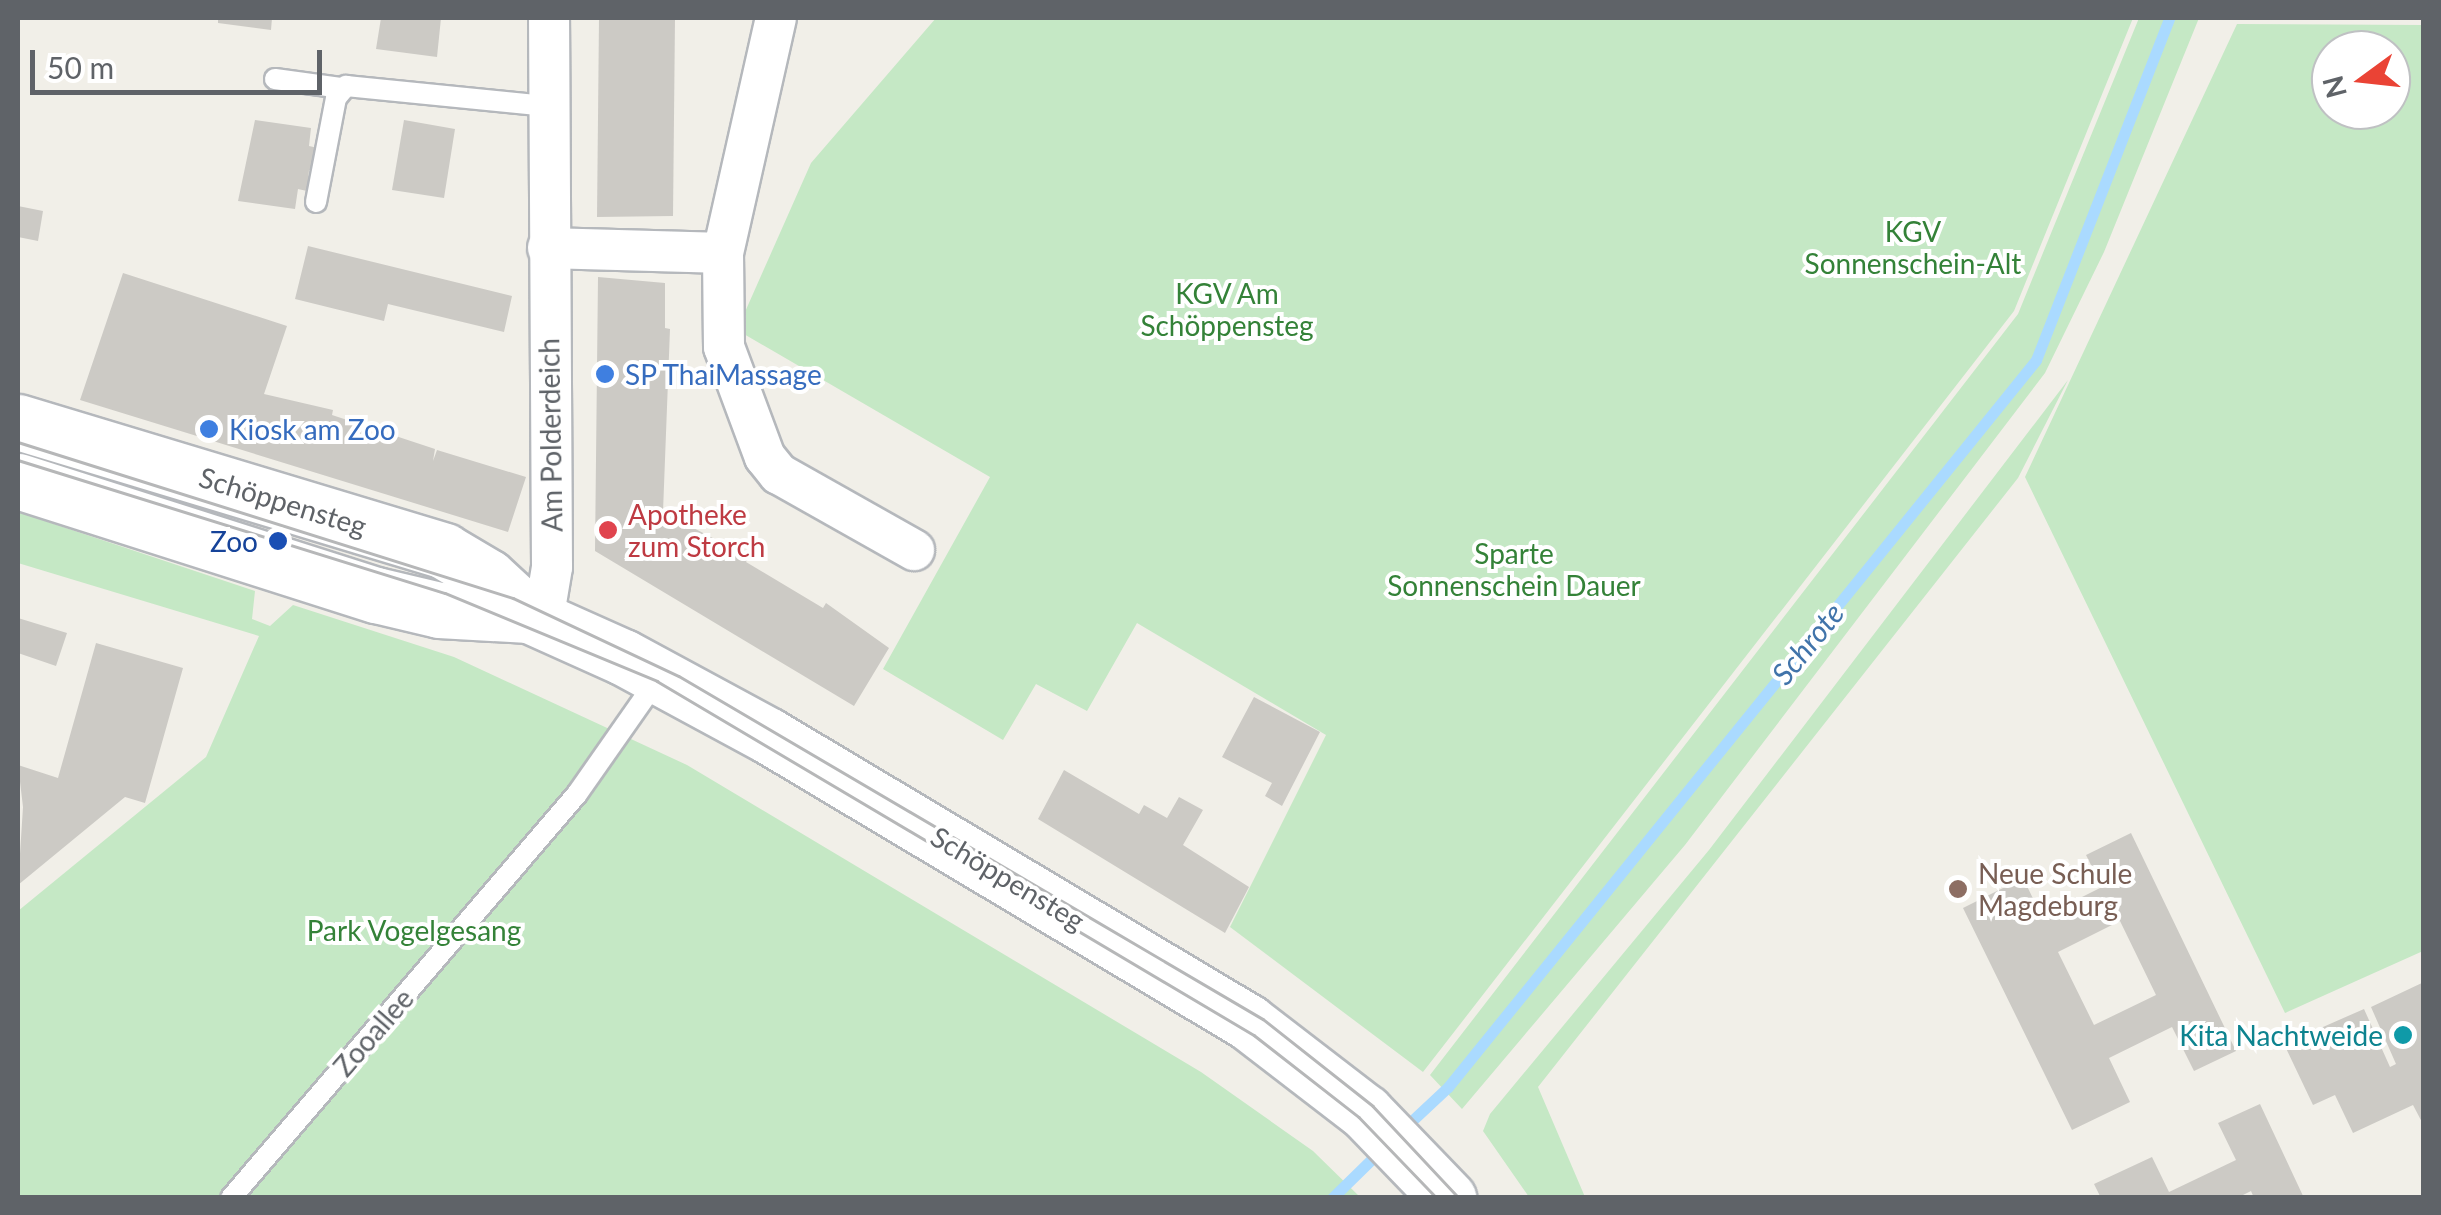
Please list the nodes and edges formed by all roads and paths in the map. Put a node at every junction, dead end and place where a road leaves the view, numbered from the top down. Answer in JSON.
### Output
{"nodes":[{"id":1,"x":549,"y":18,"type":"edge"},
{"id":2,"x":776,"y":18,"type":"edge"},
{"id":3,"x":275,"y":78,"type":"dead end"},
{"id":4,"x":342,"y":88,"type":"junction"},
{"id":5,"x":548,"y":106,"type":"junction"},
{"id":6,"x":316,"y":202,"type":"dead end"},
{"id":7,"x":548,"y":248,"type":"junction"},
{"id":8,"x":723,"y":253,"type":"junction"},
{"id":9,"x":18,"y":422,"type":"edge"},
{"id":10,"x":18,"y":482,"type":"edge"},
{"id":11,"x":914,"y":550,"type":"dead end"},
{"id":12,"x":536,"y":618,"type":"junction"},
{"id":13,"x":660,"y":676,"type":"junction"},
{"id":14,"x":1434,"y":1182,"type":"edge"},
{"id":15,"x":230,"y":1198,"type":"edge"}],
"edges":[{"from":1,"to":5,"type":"street","name":"Am Polderdeich"},
{"from":2,"to":8,"type":"street"},
{"from":3,"to":4,"type":"lane"},
{"from":4,"to":5,"type":"lane"},
{"from":4,"to":6,"type":"lane"},
{"from":5,"to":7,"type":"street","name":"Am Polderdeich"},
{"from":7,"to":8,"type":"street"},
{"from":7,"to":12,"type":"street","name":"Am Polderdeich"},
{"from":8,"to":11,"type":"street"},
{"from":9,"to":12,"type":"main road","name":"Schöppensteg"},
{"from":10,"to":12,"type":"main road","name":"Schöppensteg"},
{"from":12,"to":13,"type":"main road","name":"Schöppensteg"},
{"from":13,"to":14,"type":"main road","name":"Schöppensteg"},
{"from":13,"to":15,"type":"lane","name":"Zooallee"}]}
